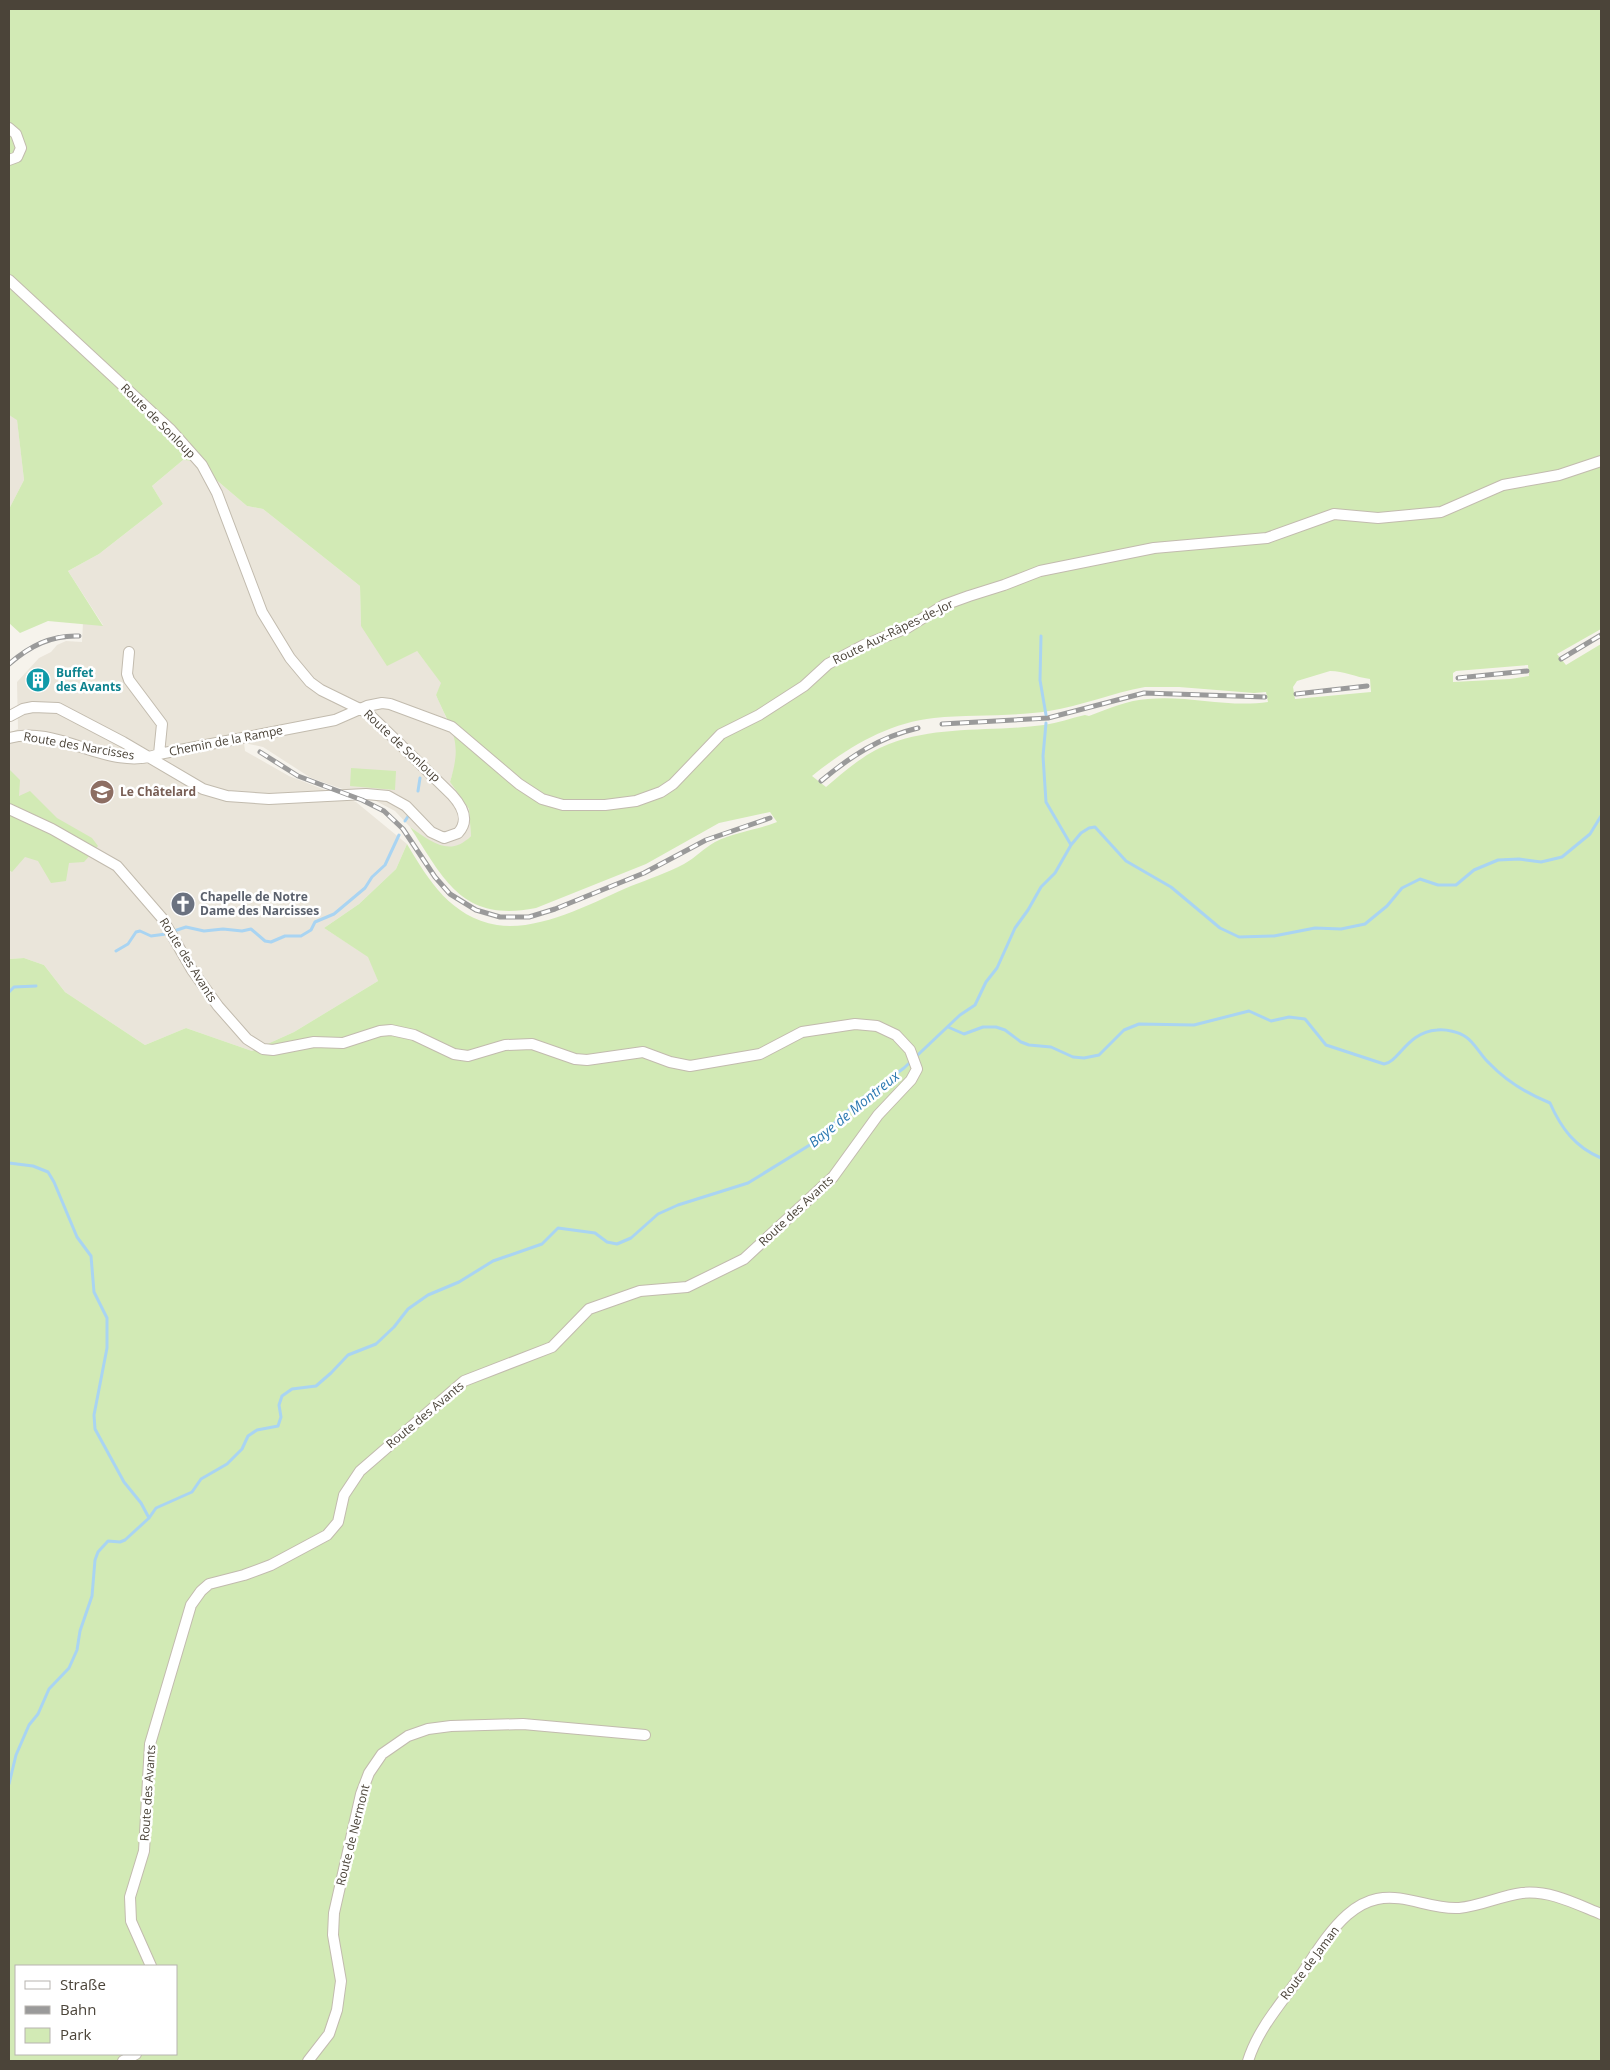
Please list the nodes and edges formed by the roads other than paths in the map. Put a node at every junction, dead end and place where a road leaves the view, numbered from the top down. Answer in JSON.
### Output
{"nodes":[{"id":1,"x":9,"y":128,"type":"edge"},
{"id":2,"x":9,"y":160,"type":"edge"},
{"id":3,"x":9,"y":280,"type":"edge"},
{"id":4,"x":1601,"y":460,"type":"edge"},
{"id":5,"x":129,"y":652,"type":"dead end"},
{"id":6,"x":361,"y":708,"type":"junction"},
{"id":7,"x":10,"y":716,"type":"dead end"},
{"id":8,"x":9,"y":738,"type":"edge"},
{"id":9,"x":154,"y":756,"type":"junction"},
{"id":10,"x":203,"y":789,"type":"joint"},
{"id":11,"x":9,"y":809,"type":"edge"},
{"id":12,"x":646,"y":1735,"type":"dead end"},
{"id":13,"x":1601,"y":1914,"type":"edge"},
{"id":14,"x":151,"y":1965,"type":"edge"},
{"id":15,"x":134,"y":2055,"type":"edge"},
{"id":16,"x":123,"y":2061,"type":"edge"},
{"id":17,"x":308,"y":2061,"type":"edge"},
{"id":18,"x":1248,"y":2061,"type":"edge"}],
"edges":[{"from":1,"to":2,"type":"street"},
{"from":3,"to":6,"type":"street","name":"Route de Sonloup"},
{"from":4,"to":6,"type":"street","name":"Route Aux-Râpes-de-Jor"},
{"from":5,"to":9,"type":"street"},
{"from":6,"to":9,"type":"street","name":"Chemin de la Rampe"},
{"from":6,"to":10,"type":"street","name":"Route de Sonloup"},
{"from":7,"to":9,"type":"street"},
{"from":8,"to":9,"type":"street","name":"Route des Narcisses"},
{"from":9,"to":10,"type":"street","name":"Chemin de la Rampe"},
{"from":11,"to":14,"type":"street","name":"Route des Avants"},
{"from":12,"to":17,"type":"street","name":"Route de Nermont"},
{"from":13,"to":18,"type":"street","name":"Route de Jaman"},
{"from":15,"to":16,"type":"street"}]}
